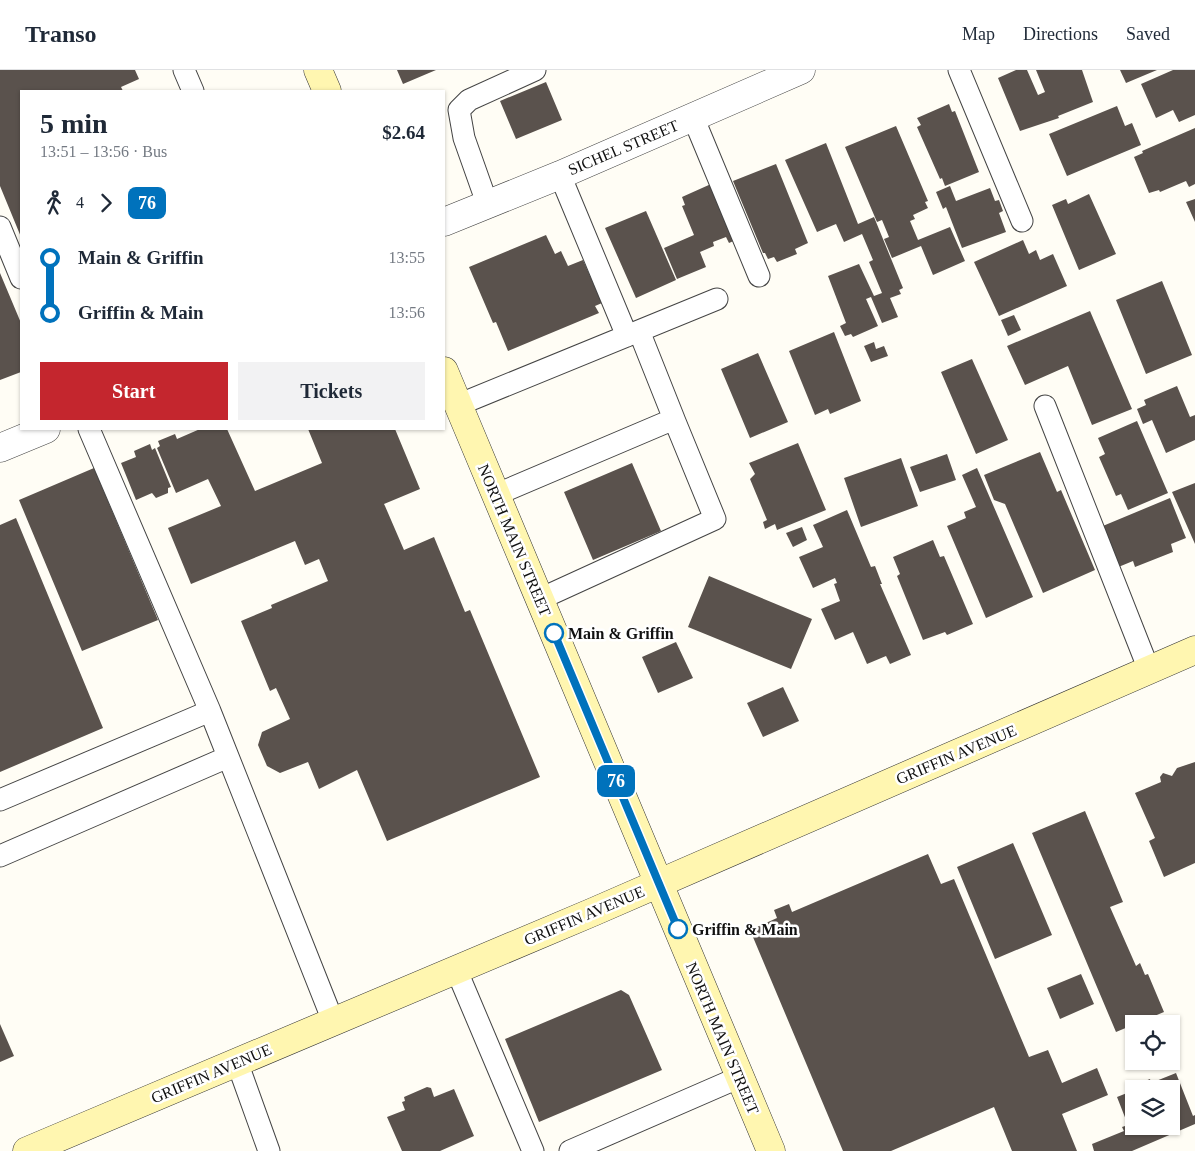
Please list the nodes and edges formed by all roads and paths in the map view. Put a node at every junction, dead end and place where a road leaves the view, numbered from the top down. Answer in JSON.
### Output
{"nodes":[{"id":1,"x":184,"y":70,"type":"edge"},
{"id":2,"x":318,"y":70,"type":"edge"},
{"id":3,"x":535,"y":70,"type":"edge"},
{"id":4,"x":801,"y":70,"type":"edge"},
{"id":5,"x":959,"y":70,"type":"edge"},
{"id":6,"x":193,"y":90,"type":"edge"},
{"id":7,"x":327,"y":90,"type":"edge"},
{"id":8,"x":693,"y":117,"type":"junction"},
{"id":9,"x":560,"y":175,"type":"junction"},
{"id":10,"x":487,"y":203,"type":"junction"},
{"id":11,"x":1022,"y":221,"type":"dead end"},
{"id":12,"x":445,"y":222,"type":"edge"},
{"id":13,"x":0,"y":227,"type":"edge"},
{"id":14,"x":20,"y":276,"type":"edge"},
{"id":15,"x":759,"y":276,"type":"dead end"},
{"id":16,"x":717,"y":299,"type":"dead end"},
{"id":17,"x":633,"y":334,"type":"junction"},
{"id":18,"x":445,"y":373,"type":"edge"},
{"id":19,"x":458,"y":405,"type":"junction"},
{"id":20,"x":1045,"y":406,"type":"dead end"},
{"id":21,"x":674,"y":419,"type":"junction"},
{"id":22,"x":44,"y":430,"type":"edge"},
{"id":23,"x":89,"y":430,"type":"edge"},
{"id":24,"x":0,"y":448,"type":"edge"},
{"id":25,"x":495,"y":495,"type":"junction"},
{"id":26,"x":540,"y":599,"type":"junction"},
{"id":27,"x":1195,"y":650,"type":"edge"},
{"id":28,"x":1148,"y":670,"type":"junction"},
{"id":29,"x":210,"y":711,"type":"junction"},
{"id":30,"x":228,"y":757,"type":"junction"},
{"id":31,"x":0,"y":800,"type":"edge"},
{"id":32,"x":0,"y":856,"type":"edge"},
{"id":33,"x":658,"y":883,"type":"junction"},
{"id":34,"x":456,"y":969,"type":"junction"},
{"id":35,"x":333,"y":1021,"type":"junction"},
{"id":36,"x":237,"y":1062,"type":"junction"},
{"id":37,"x":740,"y":1077,"type":"junction"},
{"id":38,"x":767,"y":1150,"type":"edge"},
{"id":39,"x":27,"y":1151,"type":"edge"},
{"id":40,"x":269,"y":1151,"type":"edge"},
{"id":41,"x":533,"y":1151,"type":"edge"},
{"id":42,"x":570,"y":1151,"type":"edge"}],
"edges":[{"from":1,"to":6,"type":"lane"},
{"from":2,"to":7,"type":"main road"},
{"from":3,"to":10,"type":"lane"},
{"from":4,"to":8,"type":"street","name":"SICHEL STREET"},
{"from":5,"to":11,"type":"lane"},
{"from":8,"to":9,"type":"street","name":"SICHEL STREET"},
{"from":8,"to":15,"type":"lane"},
{"from":9,"to":10,"type":"street","name":"SICHEL STREET"},
{"from":9,"to":17,"type":"lane"},
{"from":10,"to":12,"type":"street","name":"SICHEL STREET"},
{"from":13,"to":14,"type":"lane"},
{"from":16,"to":17,"type":"lane"},
{"from":17,"to":19,"type":"lane"},
{"from":17,"to":21,"type":"lane"},
{"from":18,"to":19,"type":"main road","name":"NORTH MAIN STREET"},
{"from":19,"to":25,"type":"main road","name":"NORTH MAIN STREET"},
{"from":20,"to":28,"type":"lane"},
{"from":21,"to":25,"type":"lane"},
{"from":21,"to":26,"type":"lane"},
{"from":22,"to":24,"type":"street"},
{"from":23,"to":29,"type":"lane"},
{"from":25,"to":26,"type":"main road","name":"NORTH MAIN STREET"},
{"from":26,"to":33,"type":"main road","name":"NORTH MAIN STREET"},
{"from":27,"to":28,"type":"main road","name":"GRIFFIN AVENUE"},
{"from":28,"to":33,"type":"main road","name":"GRIFFIN AVENUE"},
{"from":29,"to":30,"type":"lane"},
{"from":29,"to":31,"type":"lane"},
{"from":30,"to":32,"type":"lane"},
{"from":30,"to":35,"type":"lane"},
{"from":33,"to":34,"type":"main road","name":"GRIFFIN AVENUE"},
{"from":33,"to":37,"type":"main road","name":"NORTH MAIN STREET"},
{"from":34,"to":35,"type":"main road","name":"GRIFFIN AVENUE"},
{"from":34,"to":41,"type":"lane"},
{"from":35,"to":36,"type":"main road","name":"GRIFFIN AVENUE"},
{"from":36,"to":39,"type":"main road","name":"GRIFFIN AVENUE"},
{"from":36,"to":40,"type":"lane"},
{"from":37,"to":38,"type":"main road","name":"NORTH MAIN STREET"},
{"from":37,"to":42,"type":"lane"}]}
